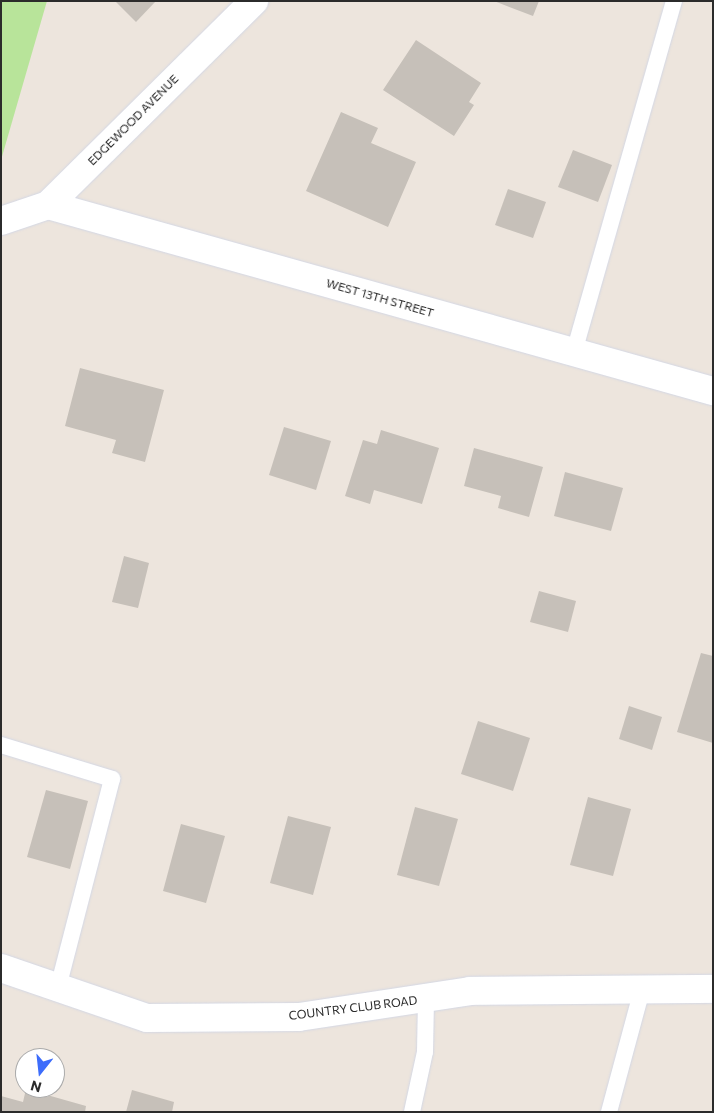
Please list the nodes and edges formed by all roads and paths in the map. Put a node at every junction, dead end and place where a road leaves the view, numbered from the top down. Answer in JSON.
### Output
{"nodes":[{"id":1,"x":254,"y":1,"type":"edge"},
{"id":2,"x":674,"y":1,"type":"edge"},
{"id":3,"x":48,"y":205,"type":"junction"},
{"id":4,"x":1,"y":222,"type":"edge"},
{"id":5,"x":574,"y":352,"type":"junction"},
{"id":6,"x":713,"y":391,"type":"edge"},
{"id":7,"x":1,"y":745,"type":"edge"},
{"id":8,"x":1,"y":968,"type":"edge"},
{"id":9,"x":58,"y":988,"type":"junction"},
{"id":10,"x":713,"y":989,"type":"edge"},
{"id":11,"x":642,"y":990,"type":"junction"},
{"id":12,"x":426,"y":998,"type":"junction"},
{"id":13,"x":412,"y":1112,"type":"edge"},
{"id":14,"x":610,"y":1112,"type":"edge"}],
"edges":[{"from":1,"to":3,"type":"street","name":"EDGEWOOD AVENUE"},
{"from":2,"to":5,"type":"lane"},
{"from":3,"to":4,"type":"street","name":"EDGEWOOD AVENUE"},
{"from":3,"to":5,"type":"street","name":"WEST 13TH STREET"},
{"from":5,"to":6,"type":"street","name":"WEST 13TH STREET"},
{"from":7,"to":9,"type":"lane"},
{"from":8,"to":9,"type":"street","name":"COUNTRY CLUB ROAD"},
{"from":9,"to":12,"type":"street","name":"COUNTRY CLUB ROAD"},
{"from":10,"to":11,"type":"street","name":"COUNTRY CLUB ROAD"},
{"from":11,"to":12,"type":"street","name":"COUNTRY CLUB ROAD"},
{"from":11,"to":14,"type":"lane"},
{"from":12,"to":13,"type":"lane"}]}
